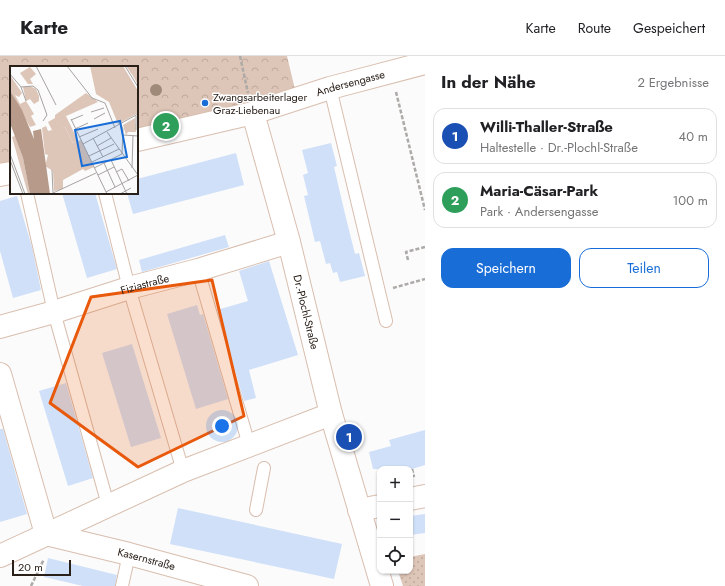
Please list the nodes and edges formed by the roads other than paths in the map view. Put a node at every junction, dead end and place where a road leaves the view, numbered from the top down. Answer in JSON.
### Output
{"nodes":[{"id":1,"x":425,"y":63,"type":"edge"},
{"id":2,"x":330,"y":88,"type":"junction"},
{"id":3,"x":253,"y":112,"type":"junction"},
{"id":4,"x":138,"y":140,"type":"edge"},
{"id":5,"x":10,"y":173,"type":"edge"},
{"id":6,"x":0,"y":175,"type":"edge"},
{"id":7,"x":27,"y":194,"type":"edge"},
{"id":8,"x":105,"y":194,"type":"edge"},
{"id":9,"x":289,"y":242,"type":"junction"},
{"id":10,"x":198,"y":270,"type":"junction"},
{"id":11,"x":129,"y":288,"type":"junction"},
{"id":12,"x":54,"y":312,"type":"junction"},
{"id":13,"x":386,"y":321,"type":"dead end"},
{"id":14,"x":0,"y":327,"type":"edge"},
{"id":15,"x":2,"y":386,"type":"edge"},
{"id":16,"x":331,"y":414,"type":"junction"},
{"id":17,"x":249,"y":445,"type":"junction"},
{"id":18,"x":264,"y":468,"type":"dead end"},
{"id":19,"x":183,"y":471,"type":"junction"},
{"id":20,"x":425,"y":496,"type":"edge"},
{"id":21,"x":413,"y":498,"type":"edge"},
{"id":22,"x":108,"y":505,"type":"junction"},
{"id":23,"x":377,"y":507,"type":"edge"},
{"id":24,"x":256,"y":510,"type":"dead end"},
{"id":25,"x":359,"y":510,"type":"junction"},
{"id":26,"x":46,"y":534,"type":"junction"},
{"id":27,"x":129,"y":554,"type":"junction"},
{"id":28,"x":0,"y":556,"type":"edge"},
{"id":29,"x":122,"y":586,"type":"edge"},
{"id":30,"x":247,"y":586,"type":"edge"},
{"id":31,"x":380,"y":586,"type":"edge"}],
"edges":[{"from":1,"to":2,"type":"street","name":"Andersengasse"},
{"from":2,"to":3,"type":"street","name":"Andersengasse"},
{"from":2,"to":13,"type":"lane"},
{"from":3,"to":4,"type":"street","name":"Andersengasse"},
{"from":3,"to":9,"type":"street","name":"Dr.-Plochl-Straße"},
{"from":5,"to":6,"type":"street"},
{"from":7,"to":12,"type":"lane"},
{"from":8,"to":11,"type":"lane"},
{"from":9,"to":10,"type":"street","name":"Fiziastraße"},
{"from":9,"to":16,"type":"street","name":"Dr.-Plochl-Straße"},
{"from":10,"to":11,"type":"street","name":"Fiziastraße"},
{"from":10,"to":17,"type":"lane"},
{"from":11,"to":12,"type":"street","name":"Fiziastraße"},
{"from":11,"to":19,"type":"lane"},
{"from":12,"to":14,"type":"street","name":"Fiziastraße"},
{"from":12,"to":22,"type":"lane"},
{"from":15,"to":26,"type":"street"},
{"from":16,"to":17,"type":"street"},
{"from":16,"to":25,"type":"street","name":"Dr.-Plochl-Straße"},
{"from":17,"to":19,"type":"street"},
{"from":18,"to":24,"type":"lane"},
{"from":19,"to":22,"type":"street"},
{"from":20,"to":21,"type":"street"},
{"from":22,"to":26,"type":"street"},
{"from":23,"to":25,"type":"street"},
{"from":25,"to":31,"type":"street","name":"Dr.-Plochl-Straße"},
{"from":26,"to":27,"type":"street","name":"Kasernstraße"},
{"from":26,"to":28,"type":"street"},
{"from":27,"to":29,"type":"lane"},
{"from":27,"to":30,"type":"street","name":"Kasernstraße"}]}
